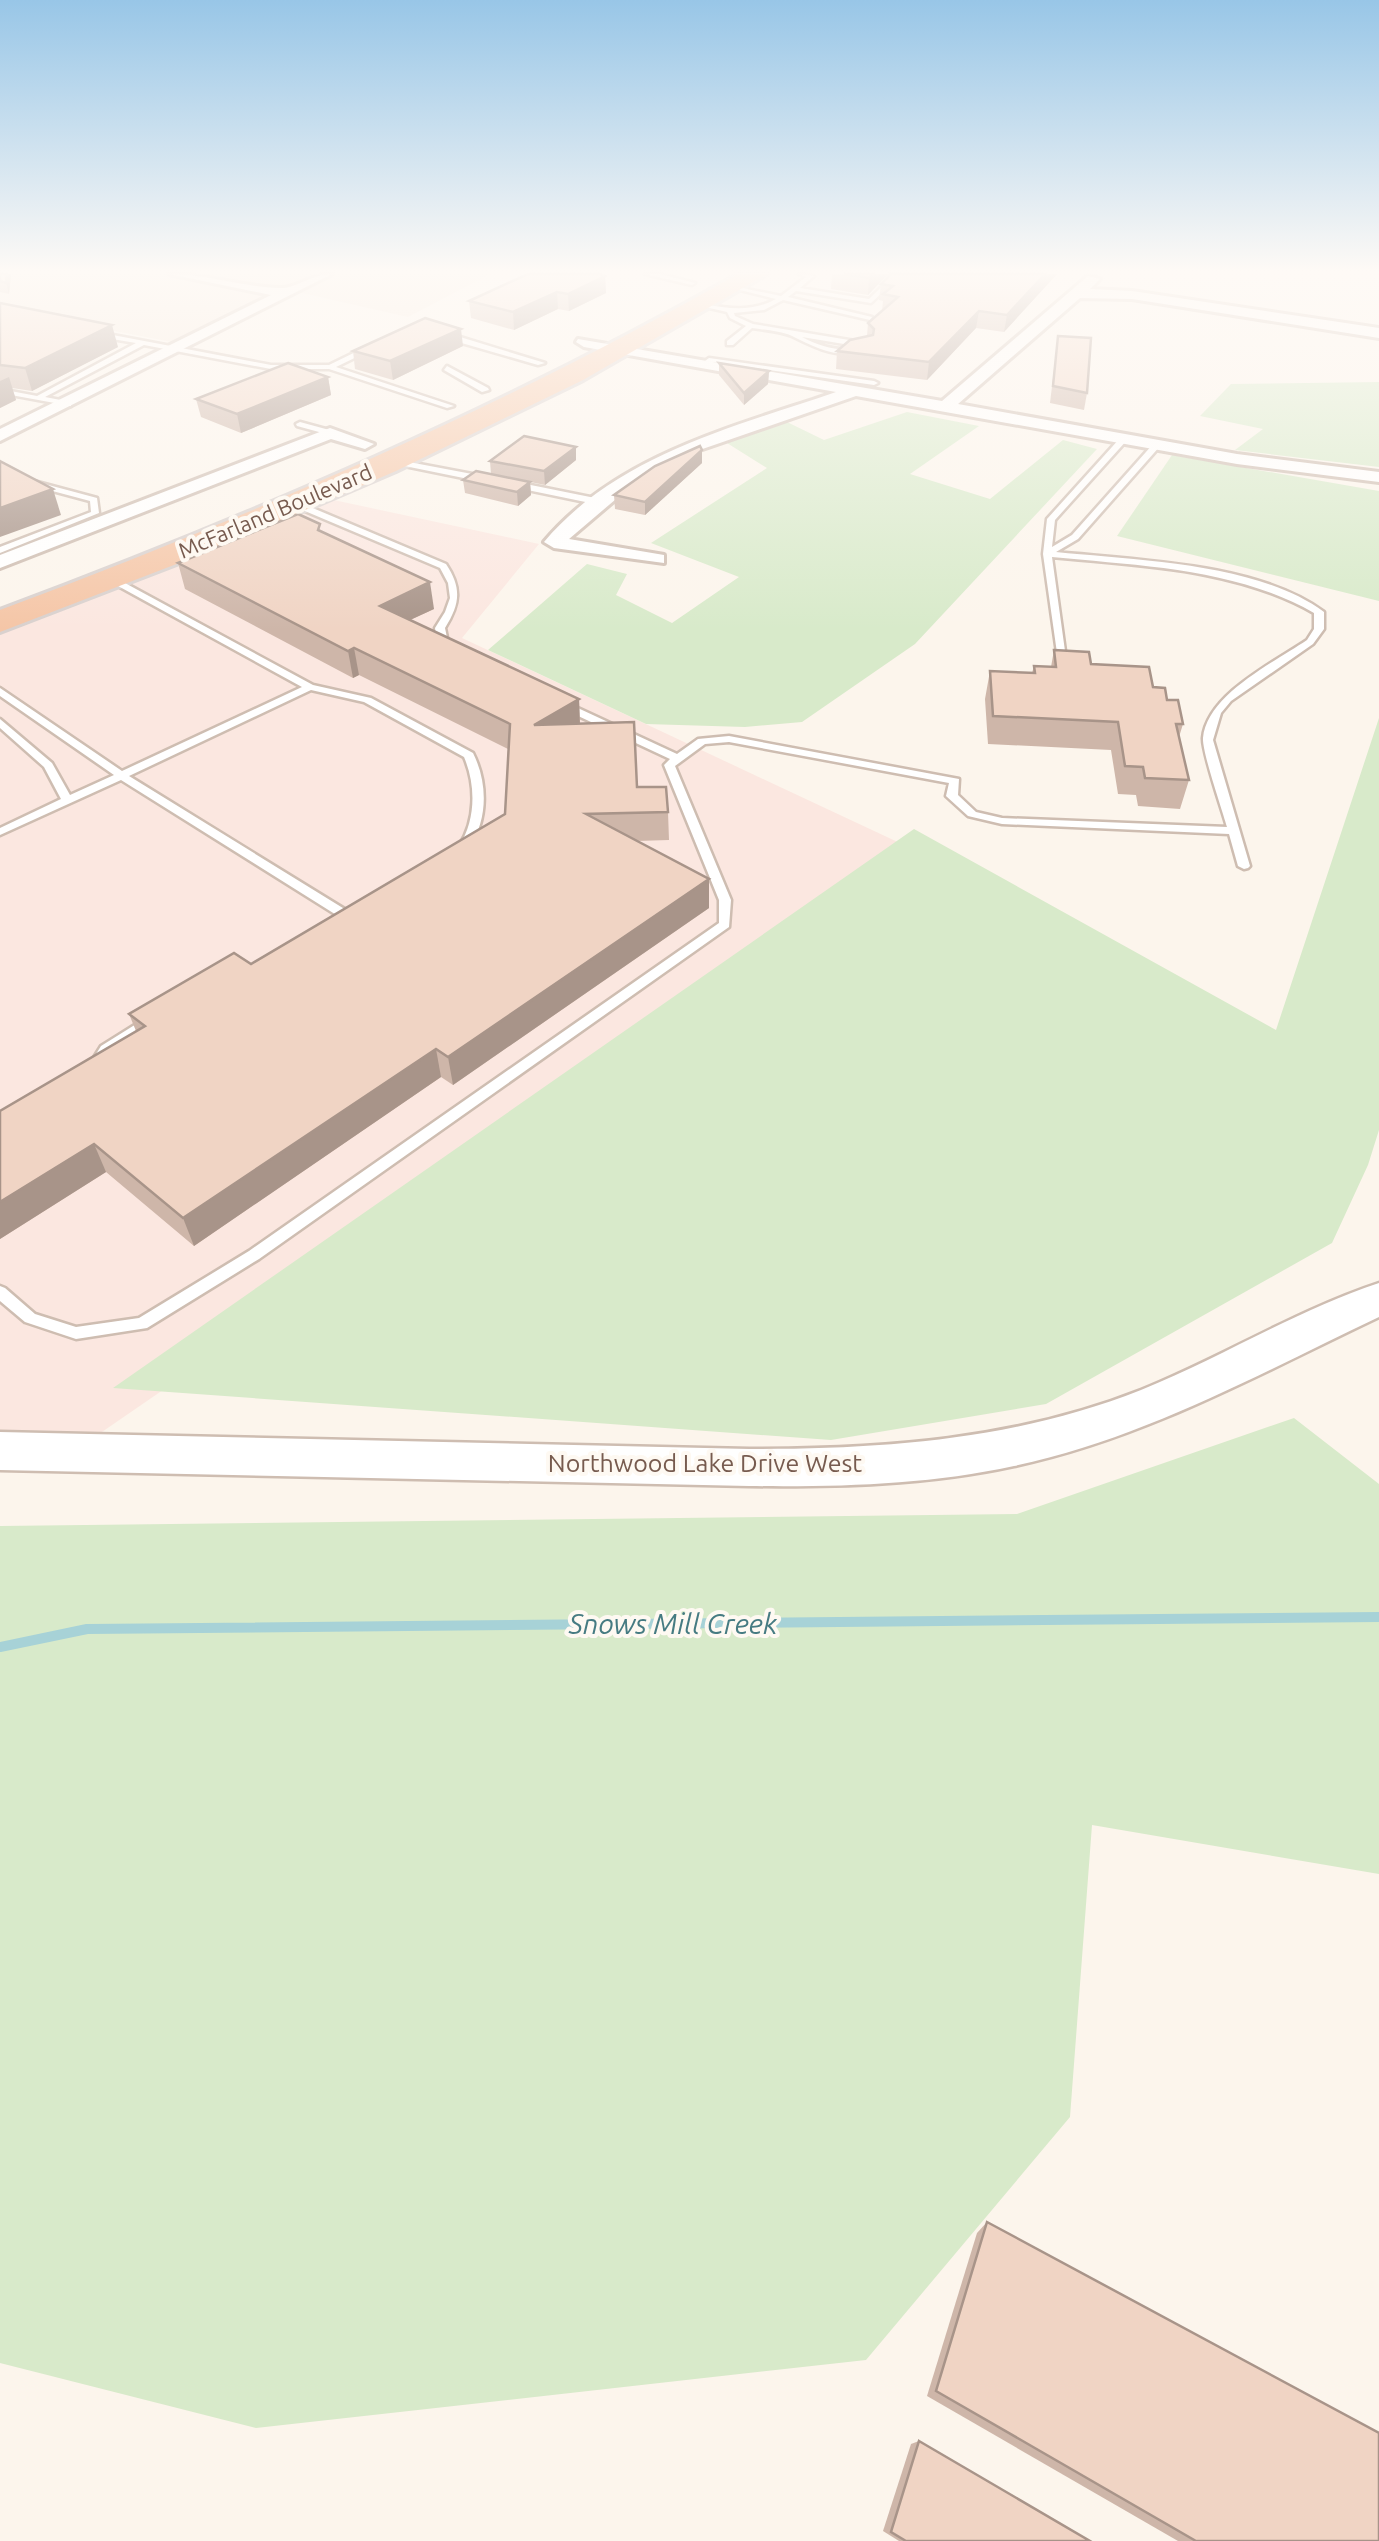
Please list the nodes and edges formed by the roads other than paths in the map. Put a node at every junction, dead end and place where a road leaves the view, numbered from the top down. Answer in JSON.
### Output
{"nodes":[{"id":1,"x":9,"y":393,"type":"edge"},
{"id":2,"x":48,"y":393,"type":"edge"},
{"id":3,"x":91,"y":393,"type":"edge"},
{"id":4,"x":409,"y":393,"type":"edge"},
{"id":5,"x":479,"y":393,"type":"edge"},
{"id":6,"x":516,"y":393,"type":"edge"},
{"id":7,"x":853,"y":393,"type":"edge"},
{"id":8,"x":858,"y":393,"type":"edge"},
{"id":9,"x":963,"y":393,"type":"edge"},
{"id":10,"x":38,"y":398,"type":"junction"},
{"id":11,"x":68,"y":404,"type":"junction"},
{"id":12,"x":450,"y":406,"type":"junction"},
{"id":13,"x":945,"y":408,"type":"junction"},
{"id":14,"x":300,"y":424,"type":"dead end"},
{"id":15,"x":330,"y":433,"type":"junction"},
{"id":16,"x":0,"y":436,"type":"edge"},
{"id":17,"x":399,"y":439,"type":"junction"},
{"id":18,"x":1124,"y":439,"type":"junction"},
{"id":19,"x":365,"y":444,"type":"junction"},
{"id":20,"x":1158,"y":445,"type":"junction"},
{"id":21,"x":0,"y":474,"type":"edge"},
{"id":22,"x":1379,"y":477,"type":"edge"},
{"id":23,"x":600,"y":502,"type":"junction"},
{"id":24,"x":296,"y":504,"type":"junction"},
{"id":25,"x":182,"y":521,"type":"junction"},
{"id":26,"x":0,"y":550,"type":"edge"},
{"id":27,"x":1047,"y":554,"type":"junction"},
{"id":28,"x":657,"y":558,"type":"dead end"},
{"id":29,"x":0,"y":562,"type":"edge"},
{"id":30,"x":112,"y":579,"type":"junction"},
{"id":31,"x":0,"y":591,"type":"edge"},
{"id":32,"x":0,"y":622,"type":"edge"},
{"id":33,"x":1060,"y":651,"type":"edge"},
{"id":34,"x":461,"y":657,"type":"edge"},
{"id":35,"x":310,"y":687,"type":"junction"},
{"id":36,"x":0,"y":690,"type":"edge"},
{"id":37,"x":551,"y":699,"type":"edge"},
{"id":38,"x":0,"y":722,"type":"edge"},
{"id":39,"x":678,"y":758,"type":"junction"},
{"id":40,"x":121,"y":775,"type":"junction"},
{"id":41,"x":67,"y":800,"type":"junction"},
{"id":42,"x":1234,"y":831,"type":"junction"},
{"id":43,"x":0,"y":832,"type":"edge"},
{"id":44,"x":454,"y":854,"type":"edge"},
{"id":45,"x":1244,"y":866,"type":"dead end"},
{"id":46,"x":362,"y":908,"type":"edge"},
{"id":47,"x":347,"y":916,"type":"junction"},
{"id":48,"x":320,"y":932,"type":"edge"},
{"id":49,"x":167,"y":1010,"type":"edge"},
{"id":50,"x":87,"y":1068,"type":"edge"},
{"id":51,"x":0,"y":1292,"type":"edge"},
{"id":52,"x":1379,"y":1298,"type":"edge"},
{"id":53,"x":0,"y":1450,"type":"edge"}],
"edges":[{"from":1,"to":10,"type":"lane"},
{"from":2,"to":10,"type":"lane"},
{"from":3,"to":11,"type":"street"},
{"from":4,"to":12,"type":"lane"},
{"from":5,"to":12,"type":"highway","name":"McFarland Boulevard"},
{"from":6,"to":17,"type":"highway","name":"McFarland Boulevard"},
{"from":7,"to":23,"type":"street"},
{"from":8,"to":13,"type":"street"},
{"from":9,"to":13,"type":"street"},
{"from":10,"to":11,"type":"lane"},
{"from":11,"to":16,"type":"street"},
{"from":12,"to":17,"type":"highway","name":"McFarland Boulevard"},
{"from":13,"to":18,"type":"street"},
{"from":14,"to":15,"type":"lane"},
{"from":15,"to":19,"type":"street"},
{"from":15,"to":29,"type":"street"},
{"from":17,"to":19,"type":"highway","name":"McFarland Boulevard"},
{"from":17,"to":23,"type":"lane"},
{"from":17,"to":24,"type":"highway","name":"McFarland Boulevard"},
{"from":18,"to":20,"type":"street"},
{"from":18,"to":27,"type":"lane"},
{"from":19,"to":25,"type":"highway","name":"McFarland Boulevard"},
{"from":20,"to":22,"type":"street"},
{"from":20,"to":27,"type":"lane"},
{"from":21,"to":26,"type":"lane"},
{"from":23,"to":28,"type":"street"},
{"from":24,"to":30,"type":"highway","name":"McFarland Boulevard"},
{"from":24,"to":34,"type":"lane"},
{"from":25,"to":30,"type":"highway"},
{"from":25,"to":31,"type":"highway","name":"McFarland Boulevard"},
{"from":27,"to":33,"type":"lane"},
{"from":27,"to":42,"type":"lane"},
{"from":30,"to":32,"type":"highway","name":"McFarland Boulevard"},
{"from":30,"to":35,"type":"lane"},
{"from":35,"to":40,"type":"lane"},
{"from":35,"to":44,"type":"lane"},
{"from":36,"to":40,"type":"lane"},
{"from":37,"to":39,"type":"lane"},
{"from":38,"to":41,"type":"lane"},
{"from":39,"to":42,"type":"lane"},
{"from":39,"to":51,"type":"lane"},
{"from":40,"to":41,"type":"lane"},
{"from":40,"to":47,"type":"lane"},
{"from":41,"to":43,"type":"lane"},
{"from":42,"to":45,"type":"lane"},
{"from":46,"to":47,"type":"lane"},
{"from":47,"to":48,"type":"lane"},
{"from":49,"to":50,"type":"lane"},
{"from":52,"to":53,"type":"street","name":"Northwood Lake Drive West"}]}
